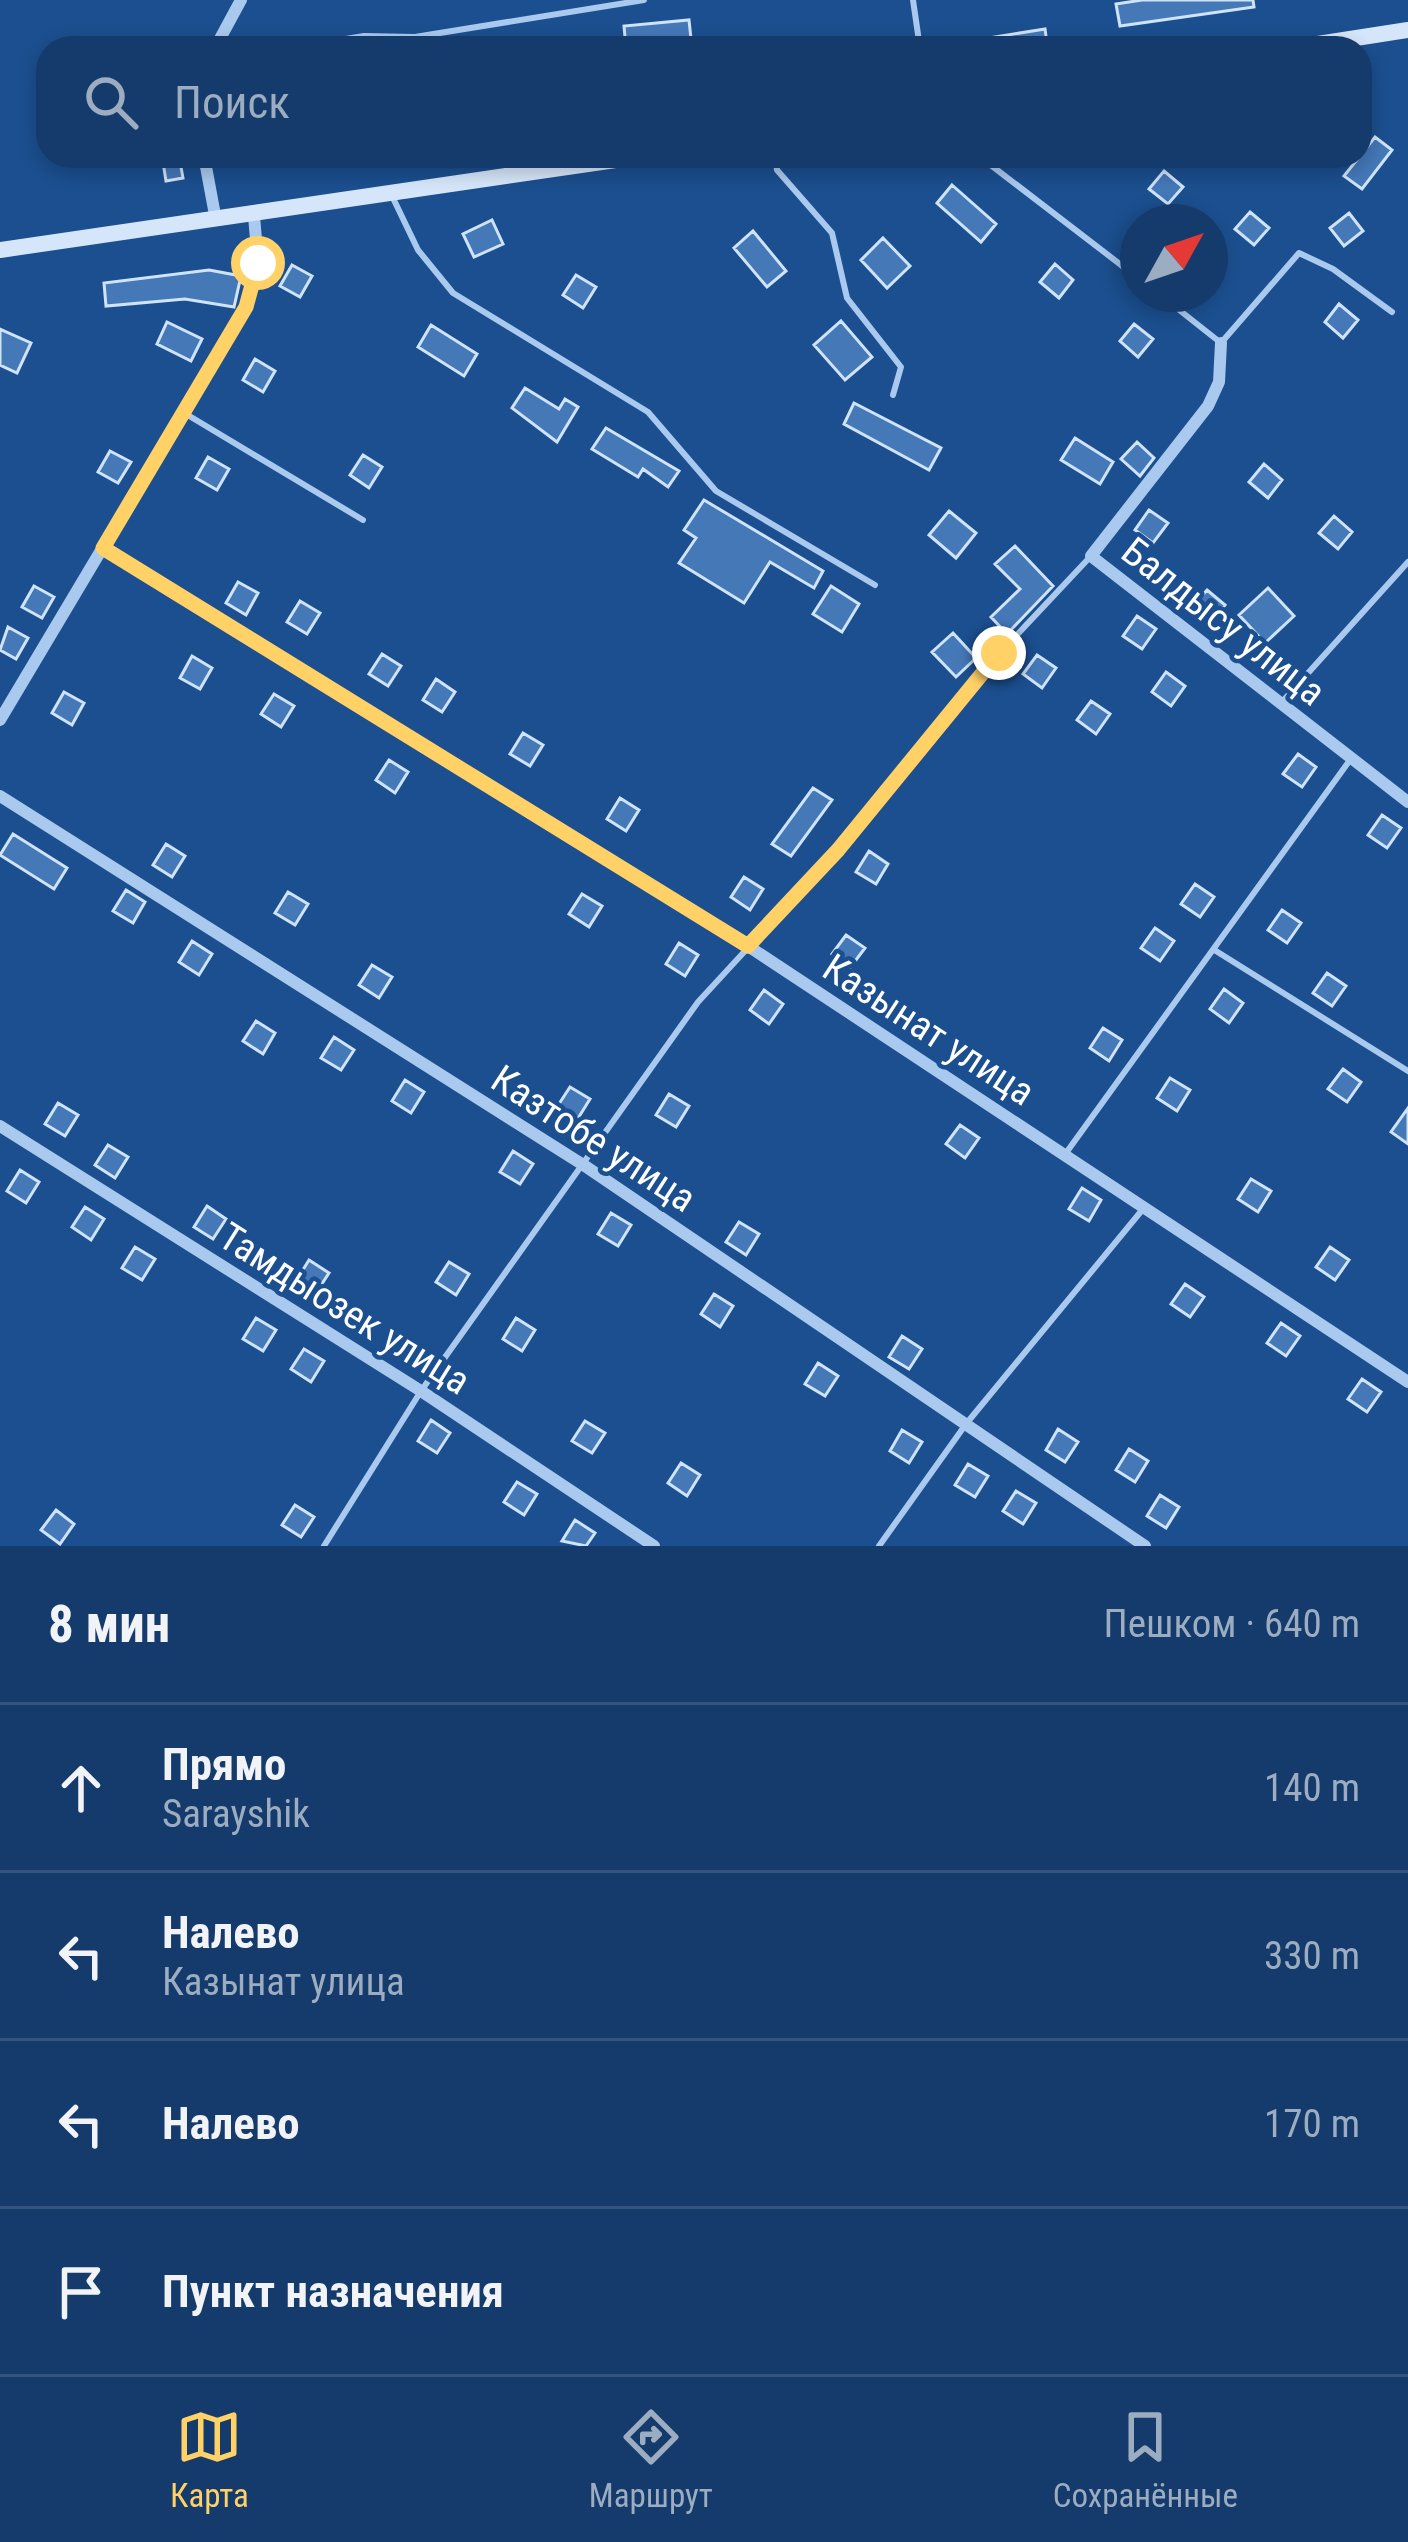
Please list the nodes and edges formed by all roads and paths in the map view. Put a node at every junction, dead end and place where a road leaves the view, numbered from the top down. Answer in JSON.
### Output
{"nodes":[{"id":1,"x":241,"y":0,"type":"edge"},
{"id":2,"x":644,"y":0,"type":"edge"},
{"id":3,"x":913,"y":0,"type":"edge"},
{"id":4,"x":1408,"y":30,"type":"edge"},
{"id":5,"x":222,"y":36,"type":"edge"},
{"id":6,"x":421,"y":36,"type":"edge"},
{"id":7,"x":918,"y":36,"type":"edge"},
{"id":8,"x":1369,"y":36,"type":"edge"},
{"id":9,"x":206,"y":168,"type":"edge"},
{"id":10,"x":566,"y":168,"type":"edge"},
{"id":11,"x":777,"y":168,"type":"edge"},
{"id":12,"x":995,"y":168,"type":"edge"},
{"id":13,"x":392,"y":195,"type":"junction"},
{"id":14,"x":215,"y":215,"type":"junction"},
{"id":15,"x":254,"y":216,"type":"junction"},
{"id":16,"x":0,"y":250,"type":"edge"},
{"id":17,"x":1120,"y":264,"type":"edge"},
{"id":18,"x":1181,"y":312,"type":"edge"},
{"id":19,"x":1392,"y":313,"type":"dead end"},
{"id":20,"x":1221,"y":344,"type":"junction"},
{"id":21,"x":893,"y":395,"type":"dead end"},
{"id":22,"x":183,"y":412,"type":"junction"},
{"id":23,"x":363,"y":520,"type":"dead end"},
{"id":24,"x":103,"y":548,"type":"junction"},
{"id":25,"x":1091,"y":556,"type":"junction"},
{"id":26,"x":1408,"y":562,"type":"edge"},
{"id":27,"x":875,"y":585,"type":"dead end"},
{"id":28,"x":1282,"y":702,"type":"junction"},
{"id":29,"x":0,"y":720,"type":"edge"},
{"id":30,"x":1351,"y":758,"type":"junction"},
{"id":31,"x":0,"y":796,"type":"edge"},
{"id":32,"x":1408,"y":802,"type":"edge"},
{"id":33,"x":748,"y":946,"type":"junction"},
{"id":34,"x":1216,"y":951,"type":"junction"},
{"id":35,"x":1408,"y":1071,"type":"edge"},
{"id":36,"x":0,"y":1126,"type":"edge"},
{"id":37,"x":1064,"y":1156,"type":"junction"},
{"id":38,"x":586,"y":1166,"type":"junction"},
{"id":39,"x":1144,"y":1206,"type":"junction"},
{"id":40,"x":1408,"y":1382,"type":"edge"},
{"id":41,"x":421,"y":1391,"type":"junction"},
{"id":42,"x":966,"y":1424,"type":"junction"},
{"id":43,"x":324,"y":1546,"type":"edge"},
{"id":44,"x":655,"y":1546,"type":"edge"},
{"id":45,"x":879,"y":1546,"type":"edge"},
{"id":46,"x":1144,"y":1546,"type":"edge"}],
"edges":[{"from":1,"to":5,"type":"street"},
{"from":2,"to":6,"type":"lane"},
{"from":3,"to":7,"type":"lane"},
{"from":4,"to":8,"type":"main road"},
{"from":9,"to":14,"type":"street"},
{"from":10,"to":13,"type":"main road"},
{"from":11,"to":21,"type":"lane"},
{"from":12,"to":17,"type":"lane"},
{"from":13,"to":15,"type":"main road"},
{"from":13,"to":27,"type":"lane"},
{"from":14,"to":15,"type":"main road"},
{"from":14,"to":16,"type":"main road"},
{"from":15,"to":22,"type":"street"},
{"from":18,"to":20,"type":"lane"},
{"from":19,"to":20,"type":"lane"},
{"from":20,"to":25,"type":"street","name":"Балдысу улица"},
{"from":22,"to":23,"type":"lane"},
{"from":22,"to":24,"type":"street"},
{"from":24,"to":29,"type":"street"},
{"from":24,"to":33,"type":"street","name":"Казынат улица"},
{"from":25,"to":28,"type":"street","name":"Балдысу улица"},
{"from":25,"to":33,"type":"lane"},
{"from":26,"to":28,"type":"lane"},
{"from":28,"to":30,"type":"street","name":"Балдысу улица"},
{"from":30,"to":32,"type":"street","name":"Балдысу улица"},
{"from":30,"to":34,"type":"lane"},
{"from":31,"to":38,"type":"street","name":"Казтобе улица"},
{"from":33,"to":37,"type":"street","name":"Казынат улица"},
{"from":33,"to":38,"type":"lane"},
{"from":34,"to":35,"type":"lane"},
{"from":34,"to":37,"type":"lane"},
{"from":36,"to":41,"type":"street","name":"Тамдыозек улица"},
{"from":37,"to":39,"type":"street","name":"Казынат улица"},
{"from":38,"to":41,"type":"lane"},
{"from":38,"to":42,"type":"street","name":"Казтобе улица"},
{"from":39,"to":40,"type":"street","name":"Казынат улица"},
{"from":39,"to":42,"type":"lane"},
{"from":41,"to":43,"type":"lane"},
{"from":41,"to":44,"type":"street","name":"Тамдыозек улица"},
{"from":42,"to":45,"type":"lane"},
{"from":42,"to":46,"type":"street","name":"Казтобе улица"}]}
